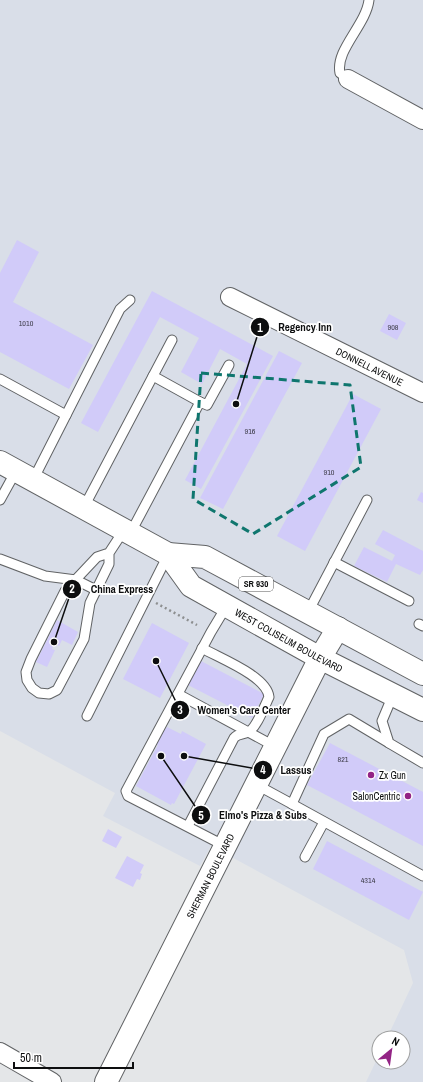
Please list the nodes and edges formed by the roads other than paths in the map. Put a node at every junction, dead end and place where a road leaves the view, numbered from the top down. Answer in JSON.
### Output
{"nodes":[{"id":1,"x":369,"y":0,"type":"edge"},
{"id":2,"x":348,"y":79,"type":"joint"},
{"id":3,"x":423,"y":120,"type":"edge"},
{"id":4,"x":230,"y":297,"type":"dead end"},
{"id":5,"x":130,"y":300,"type":"dead end"},
{"id":6,"x":172,"y":340,"type":"dead end"},
{"id":7,"x":229,"y":365,"type":"dead end"},
{"id":8,"x":153,"y":376,"type":"junction"},
{"id":9,"x":0,"y":379,"type":"edge"},
{"id":10,"x":423,"y":393,"type":"edge"},
{"id":11,"x":200,"y":402,"type":"junction"},
{"id":12,"x":66,"y":415,"type":"junction"},
{"id":13,"x":16,"y":471,"type":"edge"},
{"id":14,"x":0,"y":500,"type":"edge"},
{"id":15,"x":367,"y":500,"type":"dead end"},
{"id":16,"x":84,"y":507,"type":"junction"},
{"id":17,"x":128,"y":531,"type":"junction"},
{"id":18,"x":109,"y":553,"type":"junction"},
{"id":19,"x":168,"y":554,"type":"junction"},
{"id":20,"x":0,"y":559,"type":"edge"},
{"id":21,"x":334,"y":562,"type":"junction"},
{"id":22,"x":76,"y":580,"type":"junction"},
{"id":23,"x":96,"y":590,"type":"junction"},
{"id":24,"x":409,"y":601,"type":"dead end"},
{"id":25,"x":226,"y":606,"type":"junction"},
{"id":26,"x":308,"y":612,"type":"junction"},
{"id":27,"x":338,"y":628,"type":"junction"},
{"id":28,"x":202,"y":648,"type":"junction"},
{"id":29,"x":320,"y":658,"type":"junction"},
{"id":30,"x":423,"y":674,"type":"edge"},
{"id":31,"x":178,"y":694,"type":"junction"},
{"id":32,"x":393,"y":695,"type":"junction"},
{"id":33,"x":423,"y":710,"type":"edge"},
{"id":34,"x":87,"y":716,"type":"dead end"},
{"id":35,"x":249,"y":732,"type":"junction"},
{"id":36,"x":389,"y":743,"type":"junction"},
{"id":37,"x":276,"y":747,"type":"junction"},
{"id":38,"x":423,"y":763,"type":"edge"},
{"id":39,"x":257,"y":785,"type":"junction"},
{"id":40,"x":292,"y":804,"type":"junction"},
{"id":41,"x":324,"y":822,"type":"junction"},
{"id":42,"x":188,"y":826,"type":"junction"},
{"id":43,"x":226,"y":846,"type":"junction"},
{"id":44,"x":305,"y":856,"type":"dead end"},
{"id":45,"x":423,"y":876,"type":"edge"},
{"id":46,"x":0,"y":1052,"type":"edge"},
{"id":47,"x":52,"y":1082,"type":"edge"},
{"id":48,"x":106,"y":1082,"type":"edge"}],
"edges":[{"from":1,"to":2,"type":"lane"},
{"from":2,"to":3,"type":"street"},
{"from":4,"to":10,"type":"street","name":"DONNELL AVENUE"},
{"from":5,"to":12,"type":"lane"},
{"from":6,"to":8,"type":"lane"},
{"from":7,"to":11,"type":"lane"},
{"from":8,"to":11,"type":"lane"},
{"from":8,"to":16,"type":"lane"},
{"from":9,"to":12,"type":"lane"},
{"from":11,"to":17,"type":"lane"},
{"from":12,"to":13,"type":"lane"},
{"from":13,"to":14,"type":"lane"},
{"from":13,"to":16,"type":"main road","name":"WEST COLISEUM BOULEVARD","number":"SR 930"},
{"from":15,"to":21,"type":"lane"},
{"from":16,"to":17,"type":"main road","name":"WEST COLISEUM BOULEVARD","number":"SR 930"},
{"from":17,"to":18,"type":"lane"},
{"from":17,"to":19,"type":"main road","name":"WEST COLISEUM BOULEVARD","number":"SR 930"},
{"from":18,"to":22,"type":"lane"},
{"from":18,"to":23,"type":"lane"},
{"from":19,"to":25,"type":"main road","name":"WEST COLISEUM BOULEVARD","number":"SR 930"},
{"from":19,"to":26,"type":"main road","name":"WEST COLISEUM BOULEVARD","number":"SR 930"},
{"from":19,"to":34,"type":"lane"},
{"from":20,"to":22,"type":"lane"},
{"from":21,"to":24,"type":"lane"},
{"from":21,"to":26,"type":"lane"},
{"from":22,"to":23,"type":"lane"},
{"from":22,"to":23,"type":"lane"},
{"from":25,"to":28,"type":"lane"},
{"from":25,"to":29,"type":"main road","name":"WEST COLISEUM BOULEVARD","number":"SR 930"},
{"from":26,"to":27,"type":"main road","name":"WEST COLISEUM BOULEVARD","number":"SR 930"},
{"from":27,"to":29,"type":"main road","name":"SHERMAN BOULEVARD"},
{"from":27,"to":30,"type":"main road","name":"WEST COLISEUM BOULEVARD","number":"SR 930"},
{"from":28,"to":31,"type":"lane"},
{"from":28,"to":35,"type":"lane"},
{"from":29,"to":32,"type":"main road","name":"WEST COLISEUM BOULEVARD","number":"SR 930"},
{"from":29,"to":37,"type":"main road","name":"SHERMAN BOULEVARD"},
{"from":31,"to":35,"type":"lane"},
{"from":31,"to":42,"type":"lane"},
{"from":32,"to":33,"type":"main road","name":"WEST COLISEUM BOULEVARD","number":"SR 930"},
{"from":32,"to":36,"type":"lane"},
{"from":35,"to":37,"type":"lane"},
{"from":35,"to":42,"type":"lane"},
{"from":36,"to":38,"type":"lane"},
{"from":36,"to":40,"type":"lane"},
{"from":37,"to":39,"type":"main road","name":"SHERMAN BOULEVARD"},
{"from":39,"to":40,"type":"lane"},
{"from":39,"to":43,"type":"main road","name":"SHERMAN BOULEVARD"},
{"from":40,"to":41,"type":"lane"},
{"from":41,"to":44,"type":"lane"},
{"from":41,"to":45,"type":"lane"},
{"from":42,"to":43,"type":"lane"},
{"from":43,"to":48,"type":"main road","name":"SHERMAN BOULEVARD"},
{"from":46,"to":47,"type":"street"}]}
